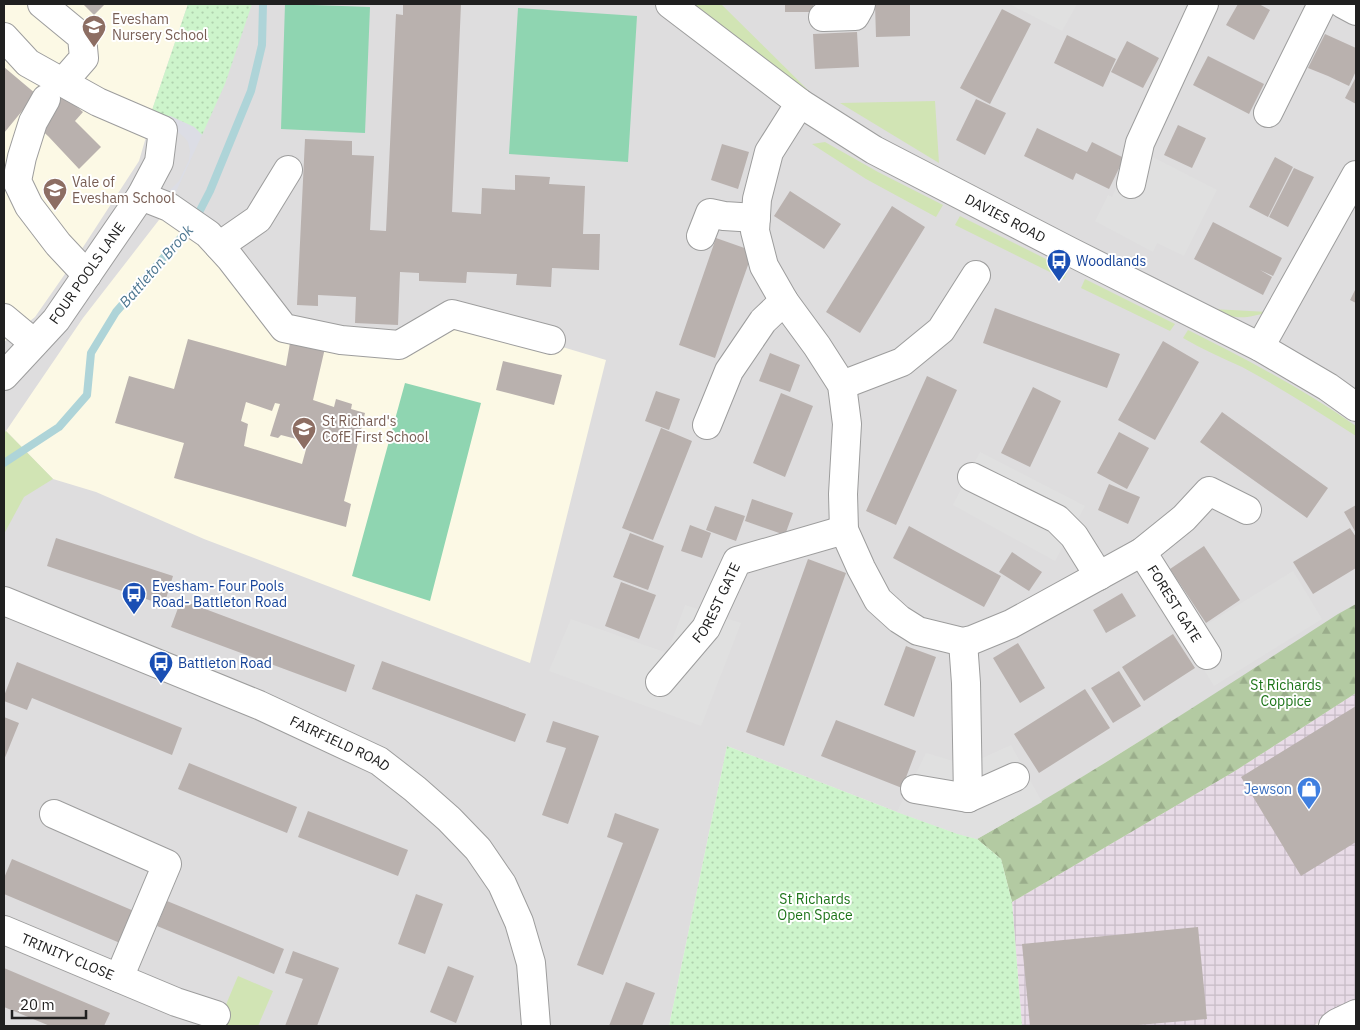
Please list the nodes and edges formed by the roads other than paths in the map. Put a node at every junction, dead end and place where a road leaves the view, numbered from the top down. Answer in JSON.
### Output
{"nodes":[{"id":1,"x":42,"y":4,"type":"edge"},
{"id":2,"x":670,"y":4,"type":"edge"},
{"id":3,"x":861,"y":4,"type":"edge"},
{"id":4,"x":1204,"y":4,"type":"edge"},
{"id":5,"x":1322,"y":4,"type":"edge"},
{"id":6,"x":1343,"y":4,"type":"edge"},
{"id":7,"x":1356,"y":12,"type":"edge"},
{"id":8,"x":823,"y":17,"type":"dead end"},
{"id":9,"x":4,"y":37,"type":"edge"},
{"id":10,"x":55,"y":91,"type":"junction"},
{"id":11,"x":800,"y":103,"type":"junction"},
{"id":12,"x":1268,"y":112,"type":"dead end"},
{"id":13,"x":288,"y":170,"type":"dead end"},
{"id":14,"x":1355,"y":180,"type":"edge"},
{"id":15,"x":1131,"y":184,"type":"dead end"},
{"id":16,"x":141,"y":196,"type":"junction"},
{"id":17,"x":756,"y":218,"type":"junction"},
{"id":18,"x":701,"y":236,"type":"dead end"},
{"id":19,"x":214,"y":240,"type":"junction"},
{"id":20,"x":87,"y":275,"type":"junction"},
{"id":21,"x":976,"y":275,"type":"dead end"},
{"id":22,"x":784,"y":301,"type":"junction"},
{"id":23,"x":4,"y":318,"type":"edge"},
{"id":24,"x":551,"y":340,"type":"dead end"},
{"id":25,"x":34,"y":343,"type":"junction"},
{"id":26,"x":1260,"y":347,"type":"junction"},
{"id":27,"x":4,"y":376,"type":"edge"},
{"id":28,"x":842,"y":385,"type":"junction"},
{"id":29,"x":1356,"y":407,"type":"edge"},
{"id":30,"x":707,"y":425,"type":"dead end"},
{"id":31,"x":972,"y":476,"type":"dead end"},
{"id":32,"x":1247,"y":510,"type":"dead end"},
{"id":33,"x":844,"y":530,"type":"junction"},
{"id":34,"x":1142,"y":552,"type":"junction"},
{"id":35,"x":1099,"y":576,"type":"junction"},
{"id":36,"x":4,"y":600,"type":"edge"},
{"id":37,"x":963,"y":642,"type":"junction"},
{"id":38,"x":1207,"y":655,"type":"dead end"},
{"id":39,"x":660,"y":682,"type":"dead end"},
{"id":40,"x":1015,"y":777,"type":"dead end"},
{"id":41,"x":915,"y":789,"type":"dead end"},
{"id":42,"x":968,"y":798,"type":"junction"},
{"id":43,"x":54,"y":814,"type":"dead end"},
{"id":44,"x":4,"y":930,"type":"edge"},
{"id":45,"x":119,"y":978,"type":"junction"},
{"id":46,"x":1356,"y":1014,"type":"edge"},
{"id":47,"x":216,"y":1015,"type":"dead end"},
{"id":48,"x":536,"y":1026,"type":"edge"},
{"id":49,"x":1333,"y":1026,"type":"edge"}],
"edges":[{"from":1,"to":10,"type":"street"},
{"from":2,"to":11,"type":"street","name":"DAVIES ROAD"},
{"from":3,"to":8,"type":"street"},
{"from":4,"to":15,"type":"street"},
{"from":5,"to":12,"type":"street"},
{"from":6,"to":7,"type":"street"},
{"from":9,"to":10,"type":"street"},
{"from":10,"to":16,"type":"street","name":"FOUR POOLS LANE"},
{"from":10,"to":20,"type":"street"},
{"from":11,"to":17,"type":"street"},
{"from":11,"to":26,"type":"street","name":"DAVIES ROAD"},
{"from":13,"to":19,"type":"street"},
{"from":14,"to":26,"type":"street"},
{"from":16,"to":19,"type":"street"},
{"from":16,"to":20,"type":"street","name":"FOUR POOLS LANE"},
{"from":17,"to":18,"type":"street"},
{"from":17,"to":22,"type":"street"},
{"from":19,"to":24,"type":"street"},
{"from":20,"to":25,"type":"street","name":"FOUR POOLS LANE"},
{"from":21,"to":28,"type":"street"},
{"from":22,"to":28,"type":"street"},
{"from":22,"to":30,"type":"street"},
{"from":23,"to":25,"type":"street"},
{"from":25,"to":27,"type":"street","name":"FOUR POOLS LANE"},
{"from":26,"to":29,"type":"street","name":"DAVIES ROAD"},
{"from":28,"to":33,"type":"street"},
{"from":31,"to":35,"type":"street"},
{"from":32,"to":34,"type":"street","name":"FOREST GATE"},
{"from":33,"to":37,"type":"street"},
{"from":33,"to":39,"type":"street","name":"FOREST GATE"},
{"from":34,"to":35,"type":"street","name":"FOREST GATE"},
{"from":34,"to":38,"type":"street","name":"FOREST GATE"},
{"from":35,"to":37,"type":"street","name":"FOREST GATE"},
{"from":36,"to":48,"type":"street","name":"FAIRFIELD ROAD"},
{"from":37,"to":42,"type":"street"},
{"from":40,"to":42,"type":"street"},
{"from":41,"to":42,"type":"street"},
{"from":43,"to":45,"type":"street"},
{"from":44,"to":45,"type":"street","name":"TRINITY CLOSE"},
{"from":45,"to":47,"type":"street","name":"TRINITY CLOSE"},
{"from":46,"to":49,"type":"street"}]}
